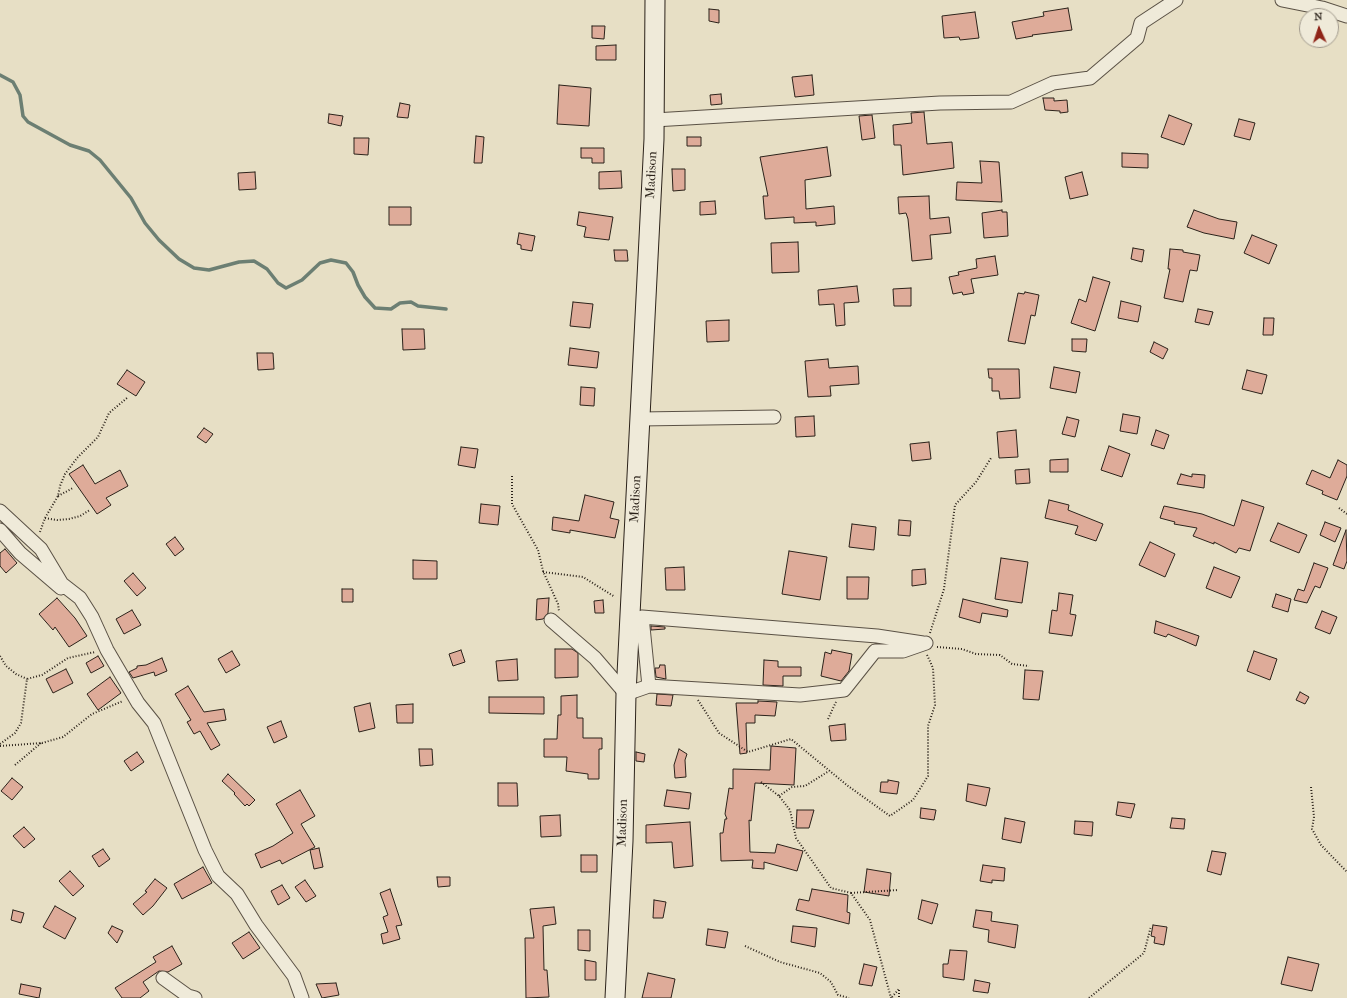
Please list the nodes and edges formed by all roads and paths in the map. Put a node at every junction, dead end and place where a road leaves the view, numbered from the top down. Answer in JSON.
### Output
{"nodes":[{"id":1,"x":655,"y":0,"type":"edge"},
{"id":2,"x":1176,"y":0,"type":"edge"},
{"id":3,"x":1282,"y":0,"type":"edge"},
{"id":4,"x":1347,"y":16,"type":"edge"},
{"id":5,"x":654,"y":120,"type":"junction"},
{"id":6,"x":127,"y":398,"type":"dead end"},
{"id":7,"x":774,"y":417,"type":"dead end"},
{"id":8,"x":640,"y":419,"type":"junction"},
{"id":9,"x":992,"y":458,"type":"dead end"},
{"id":10,"x":512,"y":476,"type":"dead end"},
{"id":11,"x":73,"y":488,"type":"dead end"},
{"id":12,"x":58,"y":496,"type":"junction"},
{"id":13,"x":1339,"y":508,"type":"dead end"},
{"id":14,"x":0,"y":510,"type":"edge"},
{"id":15,"x":90,"y":510,"type":"dead end"},
{"id":16,"x":1347,"y":514,"type":"edge"},
{"id":17,"x":45,"y":518,"type":"junction"},
{"id":18,"x":0,"y":530,"type":"edge"},
{"id":19,"x":41,"y":549,"type":"junction"},
{"id":20,"x":543,"y":571,"type":"junction"},
{"id":21,"x":630,"y":605,"type":"junction"},
{"id":22,"x":85,"y":607,"type":"junction"},
{"id":23,"x":551,"y":620,"type":"dead end"},
{"id":24,"x":562,"y":630,"type":"junction"},
{"id":25,"x":926,"y":643,"type":"junction"},
{"id":26,"x":107,"y":650,"type":"junction"},
{"id":27,"x":0,"y":656,"type":"edge"},
{"id":28,"x":1029,"y":666,"type":"dead end"},
{"id":29,"x":27,"y":679,"type":"junction"},
{"id":30,"x":649,"y":686,"type":"junction"},
{"id":31,"x":691,"y":689,"type":"junction"},
{"id":32,"x":841,"y":690,"type":"junction"},
{"id":33,"x":626,"y":694,"type":"junction"},
{"id":34,"x":134,"y":696,"type":"junction"},
{"id":35,"x":828,"y":719,"type":"dead end"},
{"id":36,"x":42,"y":743,"type":"junction"},
{"id":37,"x":0,"y":745,"type":"edge"},
{"id":38,"x":15,"y":765,"type":"dead end"},
{"id":39,"x":829,"y":771,"type":"junction"},
{"id":40,"x":761,"y":782,"type":"dead end"},
{"id":41,"x":1311,"y":788,"type":"dead end"},
{"id":42,"x":779,"y":796,"type":"junction"},
{"id":43,"x":1347,"y":872,"type":"edge"},
{"id":44,"x":898,"y":890,"type":"dead end"},
{"id":45,"x":851,"y":893,"type":"junction"},
{"id":46,"x":1151,"y":926,"type":"dead end"},
{"id":47,"x":745,"y":946,"type":"dead end"},
{"id":48,"x":163,"y":978,"type":"dead end"},
{"id":49,"x":195,"y":998,"type":"edge"},
{"id":50,"x":302,"y":998,"type":"edge"},
{"id":51,"x":615,"y":998,"type":"edge"},
{"id":52,"x":849,"y":998,"type":"edge"},
{"id":53,"x":892,"y":998,"type":"edge"},
{"id":54,"x":899,"y":998,"type":"edge"},
{"id":55,"x":1089,"y":998,"type":"edge"}],
"edges":[{"from":1,"to":5,"type":"street","name":"Madison"},
{"from":2,"to":5,"type":"street"},
{"from":3,"to":4,"type":"street"},
{"from":5,"to":8,"type":"street","name":"Madison"},
{"from":6,"to":12,"type":"path"},
{"from":7,"to":8,"type":"street"},
{"from":8,"to":21,"type":"street","name":"Madison"},
{"from":9,"to":25,"type":"path"},
{"from":10,"to":20,"type":"path"},
{"from":11,"to":12,"type":"path"},
{"from":12,"to":17,"type":"path"},
{"from":13,"to":16,"type":"path"},
{"from":14,"to":19,"type":"street"},
{"from":15,"to":17,"type":"path"},
{"from":17,"to":19,"type":"path"},
{"from":18,"to":22,"type":"street"},
{"from":19,"to":22,"type":"street"},
{"from":20,"to":21,"type":"path"},
{"from":20,"to":24,"type":"path"},
{"from":21,"to":33,"type":"street","name":"Madison"},
{"from":22,"to":26,"type":"street"},
{"from":23,"to":24,"type":"street"},
{"from":24,"to":33,"type":"street"},
{"from":25,"to":28,"type":"path"},
{"from":25,"to":30,"type":"street"},
{"from":25,"to":32,"type":"street"},
{"from":25,"to":39,"type":"path"},
{"from":26,"to":29,"type":"path"},
{"from":26,"to":34,"type":"street"},
{"from":27,"to":29,"type":"path"},
{"from":29,"to":37,"type":"path"},
{"from":30,"to":31,"type":"street"},
{"from":30,"to":33,"type":"street"},
{"from":31,"to":32,"type":"street"},
{"from":31,"to":39,"type":"path"},
{"from":32,"to":35,"type":"path"},
{"from":33,"to":51,"type":"street","name":"Madison"},
{"from":34,"to":36,"type":"path"},
{"from":34,"to":50,"type":"street"},
{"from":36,"to":37,"type":"path"},
{"from":36,"to":38,"type":"path"},
{"from":39,"to":42,"type":"path"},
{"from":40,"to":42,"type":"path"},
{"from":41,"to":43,"type":"path"},
{"from":42,"to":45,"type":"path"},
{"from":44,"to":45,"type":"path"},
{"from":45,"to":53,"type":"path"},
{"from":46,"to":55,"type":"path"},
{"from":47,"to":52,"type":"path"},
{"from":48,"to":49,"type":"street"},
{"from":53,"to":54,"type":"path"}]}
